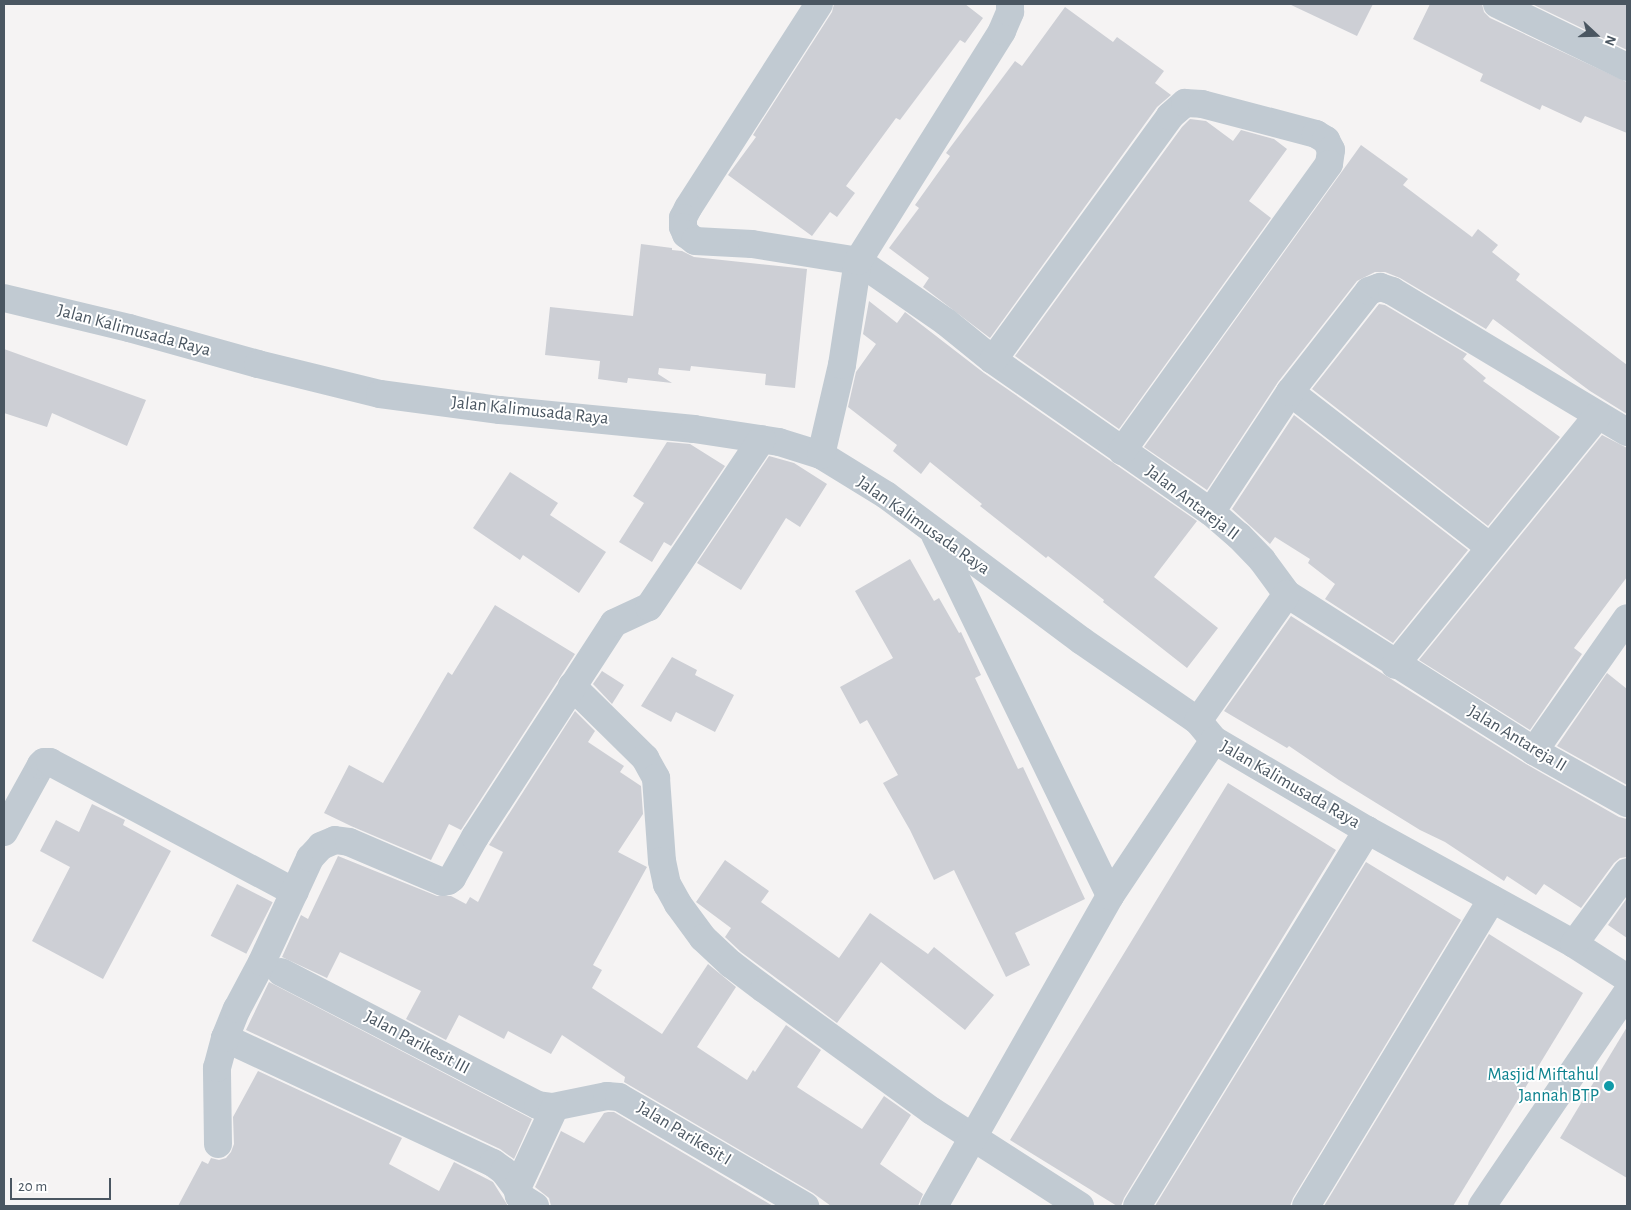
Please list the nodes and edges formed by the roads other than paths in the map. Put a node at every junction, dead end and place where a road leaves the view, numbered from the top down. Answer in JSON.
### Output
{"nodes":[{"id":1,"x":819,"y":4,"type":"edge"},
{"id":2,"x":1010,"y":4,"type":"edge"},
{"id":3,"x":1497,"y":4,"type":"edge"},
{"id":4,"x":1627,"y":67,"type":"edge"},
{"id":5,"x":858,"y":261,"type":"junction"},
{"id":6,"x":4,"y":298,"type":"edge"},
{"id":7,"x":992,"y":360,"type":"junction"},
{"id":8,"x":1290,"y":392,"type":"junction"},
{"id":9,"x":1597,"y":416,"type":"junction"},
{"id":10,"x":1627,"y":432,"type":"edge"},
{"id":11,"x":762,"y":439,"type":"junction"},
{"id":12,"x":1122,"y":451,"type":"junction"},
{"id":13,"x":822,"y":455,"type":"junction"},
{"id":14,"x":1211,"y":512,"type":"junction"},
{"id":15,"x":932,"y":531,"type":"junction"},
{"id":16,"x":1490,"y":547,"type":"junction"},
{"id":17,"x":1288,"y":594,"type":"junction"},
{"id":18,"x":1627,"y":618,"type":"edge"},
{"id":19,"x":1395,"y":665,"type":"junction"},
{"id":20,"x":572,"y":686,"type":"junction"},
{"id":21,"x":1206,"y":731,"type":"junction"},
{"id":22,"x":1534,"y":752,"type":"junction"},
{"id":23,"x":1627,"y":803,"type":"edge"},
{"id":24,"x":1367,"y":830,"type":"junction"},
{"id":25,"x":4,"y":832,"type":"edge"},
{"id":26,"x":1627,"y":872,"type":"edge"},
{"id":27,"x":295,"y":892,"type":"junction"},
{"id":28,"x":1110,"y":896,"type":"junction"},
{"id":29,"x":1492,"y":899,"type":"junction"},
{"id":30,"x":1574,"y":944,"type":"junction"},
{"id":31,"x":281,"y":972,"type":"dead end"},
{"id":32,"x":1627,"y":978,"type":"edge"},
{"id":33,"x":1627,"y":993,"type":"edge"},
{"id":34,"x":226,"y":1038,"type":"junction"},
{"id":35,"x":554,"y":1107,"type":"junction"},
{"id":36,"x":974,"y":1139,"type":"junction"},
{"id":37,"x":218,"y":1144,"type":"dead end"},
{"id":38,"x":526,"y":1197,"type":"edge"},
{"id":39,"x":805,"y":1206,"type":"edge"},
{"id":40,"x":934,"y":1206,"type":"edge"},
{"id":41,"x":1080,"y":1206,"type":"edge"},
{"id":42,"x":1138,"y":1206,"type":"edge"},
{"id":43,"x":1306,"y":1206,"type":"edge"},
{"id":44,"x":1482,"y":1206,"type":"edge"}],
"edges":[{"from":1,"to":5,"type":"street"},
{"from":2,"to":5,"type":"street"},
{"from":3,"to":4,"type":"street"},
{"from":5,"to":7,"type":"street","name":"Jalan Antareja II"},
{"from":5,"to":13,"type":"street"},
{"from":6,"to":11,"type":"street","name":"Jalan Kalimusada Raya"},
{"from":7,"to":12,"type":"street","name":"Jalan Antareja II"},
{"from":7,"to":12,"type":"street"},
{"from":8,"to":9,"type":"street"},
{"from":8,"to":14,"type":"street"},
{"from":8,"to":16,"type":"street"},
{"from":9,"to":10,"type":"street"},
{"from":9,"to":16,"type":"street"},
{"from":11,"to":13,"type":"street","name":"Jalan Kalimusada Raya"},
{"from":11,"to":20,"type":"street"},
{"from":12,"to":14,"type":"street","name":"Jalan Antareja II"},
{"from":13,"to":15,"type":"street","name":"Jalan Kalimusada Raya"},
{"from":14,"to":17,"type":"street","name":"Jalan Antareja II"},
{"from":15,"to":21,"type":"street","name":"Jalan Kalimusada Raya"},
{"from":15,"to":28,"type":"street"},
{"from":16,"to":19,"type":"street"},
{"from":17,"to":19,"type":"street","name":"Jalan Antareja II"},
{"from":17,"to":21,"type":"street"},
{"from":18,"to":22,"type":"street"},
{"from":19,"to":22,"type":"street","name":"Jalan Antareja II"},
{"from":20,"to":27,"type":"street"},
{"from":20,"to":36,"type":"street"},
{"from":21,"to":24,"type":"street","name":"Jalan Kalimusada Raya"},
{"from":21,"to":28,"type":"street"},
{"from":22,"to":23,"type":"street","name":"Jalan Antareja II"},
{"from":24,"to":29,"type":"street","name":"Jalan Kalimusada Raya"},
{"from":24,"to":42,"type":"street"},
{"from":25,"to":27,"type":"street"},
{"from":26,"to":30,"type":"street"},
{"from":27,"to":34,"type":"street"},
{"from":28,"to":36,"type":"street"},
{"from":29,"to":30,"type":"street","name":"Jalan Kalimusada Raya"},
{"from":29,"to":43,"type":"street"},
{"from":30,"to":32,"type":"street","name":"Jalan Kalimusada Raya"},
{"from":31,"to":35,"type":"street","name":"Jalan Parikesit III"},
{"from":33,"to":44,"type":"street"},
{"from":34,"to":37,"type":"street"},
{"from":34,"to":38,"type":"street"},
{"from":35,"to":38,"type":"street"},
{"from":35,"to":39,"type":"street","name":"Jalan Parikesit I"},
{"from":36,"to":40,"type":"street"},
{"from":36,"to":41,"type":"street"}]}
